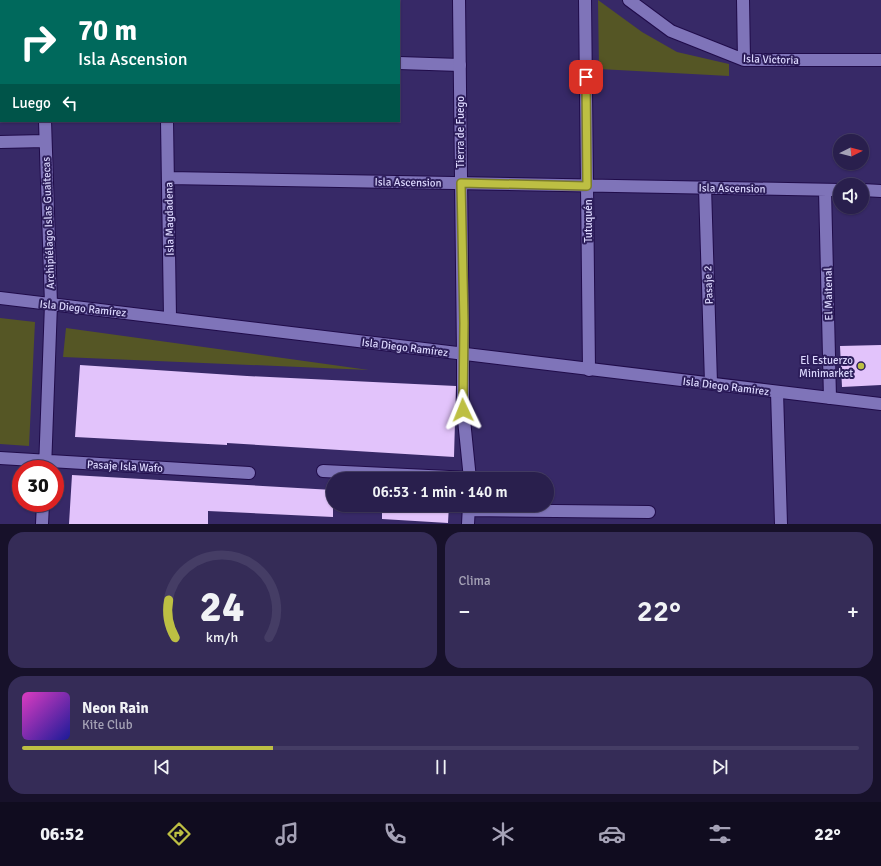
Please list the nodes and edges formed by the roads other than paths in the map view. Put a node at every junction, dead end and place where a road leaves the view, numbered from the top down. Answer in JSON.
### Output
{"nodes":[{"id":1,"x":459,"y":0,"type":"edge"},
{"id":2,"x":585,"y":0,"type":"edge"},
{"id":3,"x":629,"y":0,"type":"edge"},
{"id":4,"x":744,"y":0,"type":"edge"},
{"id":5,"x":744,"y":60,"type":"junction"},
{"id":6,"x":881,"y":60,"type":"edge"},
{"id":7,"x":400,"y":63,"type":"edge"},
{"id":8,"x":460,"y":65,"type":"junction"},
{"id":9,"x":45,"y":122,"type":"edge"},
{"id":10,"x":167,"y":122,"type":"edge"},
{"id":11,"x":45,"y":141,"type":"junction"},
{"id":12,"x":0,"y":142,"type":"edge"},
{"id":13,"x":168,"y":178,"type":"junction"},
{"id":14,"x":461,"y":183,"type":"junction"},
{"id":15,"x":587,"y":186,"type":"junction"},
{"id":16,"x":705,"y":188,"type":"junction"},
{"id":17,"x":825,"y":190,"type":"junction"},
{"id":18,"x":833,"y":190,"type":"edge"},
{"id":19,"x":869,"y":190,"type":"edge"},
{"id":20,"x":881,"y":191,"type":"edge"},
{"id":21,"x":0,"y":298,"type":"edge"},
{"id":22,"x":51,"y":304,"type":"junction"},
{"id":23,"x":170,"y":317,"type":"junction"},
{"id":24,"x":463,"y":354,"type":"junction"},
{"id":25,"x":589,"y":370,"type":"junction"},
{"id":26,"x":711,"y":383,"type":"junction"},
{"id":27,"x":777,"y":392,"type":"junction"},
{"id":28,"x":830,"y":398,"type":"junction"},
{"id":29,"x":881,"y":404,"type":"edge"},
{"id":30,"x":0,"y":458,"type":"edge"},
{"id":31,"x":13,"y":460,"type":"edge"},
{"id":32,"x":45,"y":460,"type":"edge"},
{"id":33,"x":64,"y":466,"type":"edge"},
{"id":34,"x":323,"y":472,"type":"dead end"},
{"id":35,"x":326,"y":472,"type":"edge"},
{"id":36,"x":469,"y":472,"type":"edge"},
{"id":37,"x":249,"y":474,"type":"dead end"},
{"id":38,"x":554,"y":510,"type":"edge"},
{"id":39,"x":43,"y":512,"type":"edge"},
{"id":40,"x":469,"y":512,"type":"edge"},
{"id":41,"x":649,"y":512,"type":"dead end"},
{"id":42,"x":42,"y":524,"type":"edge"},
{"id":43,"x":468,"y":524,"type":"edge"},
{"id":44,"x":781,"y":524,"type":"edge"}],
"edges":[{"from":1,"to":8,"type":"street","name":"Tierra de Fuego"},
{"from":2,"to":15,"type":"street","name":"Tutuquén"},
{"from":3,"to":5,"type":"street","name":"Isla Victoria"},
{"from":4,"to":5,"type":"street"},
{"from":5,"to":6,"type":"street","name":"Isla Victoria"},
{"from":7,"to":8,"type":"street"},
{"from":8,"to":14,"type":"street","name":"Tierra de Fuego"},
{"from":9,"to":11,"type":"street","name":"Archipiélago Islas Guaitecas"},
{"from":10,"to":13,"type":"street","name":"Isla Magdadena"},
{"from":11,"to":12,"type":"street"},
{"from":11,"to":22,"type":"street","name":"Archipiélago Islas Guaitecas"},
{"from":13,"to":14,"type":"street","name":"Isla Ascension"},
{"from":13,"to":23,"type":"street","name":"Isla Magdadena"},
{"from":14,"to":15,"type":"street","name":"Isla Ascension"},
{"from":14,"to":24,"type":"street","name":"Tierra de Fuego"},
{"from":15,"to":16,"type":"street","name":"Isla Ascension"},
{"from":15,"to":25,"type":"street","name":"Tutuquén"},
{"from":16,"to":17,"type":"street","name":"Isla Ascension"},
{"from":16,"to":26,"type":"street","name":"Pasaje 2"},
{"from":17,"to":18,"type":"street","name":"Isla Ascension"},
{"from":17,"to":28,"type":"street","name":"El Maitenal"},
{"from":19,"to":20,"type":"street"},
{"from":21,"to":22,"type":"street","name":"Isla Diego Ramírez"},
{"from":22,"to":23,"type":"street","name":"Isla Diego Ramírez"},
{"from":22,"to":32,"type":"street","name":"Archipiélago Islas Guaitecas"},
{"from":23,"to":24,"type":"street","name":"Isla Diego Ramírez"},
{"from":24,"to":25,"type":"street","name":"Isla Diego Ramírez"},
{"from":24,"to":36,"type":"street","name":"Tierra de Fuego"},
{"from":25,"to":26,"type":"street","name":"Isla Diego Ramírez"},
{"from":26,"to":27,"type":"street","name":"Isla Diego Ramírez"},
{"from":27,"to":28,"type":"street","name":"Isla Diego Ramírez"},
{"from":27,"to":44,"type":"street"},
{"from":28,"to":29,"type":"street","name":"Isla Diego Ramírez"},
{"from":30,"to":31,"type":"street","name":"Pasaje Isla Wafo"},
{"from":33,"to":37,"type":"street","name":"Pasaje Isla Wafo"},
{"from":34,"to":35,"type":"street"},
{"from":38,"to":41,"type":"street"},
{"from":39,"to":42,"type":"street"},
{"from":40,"to":43,"type":"street"}]}
